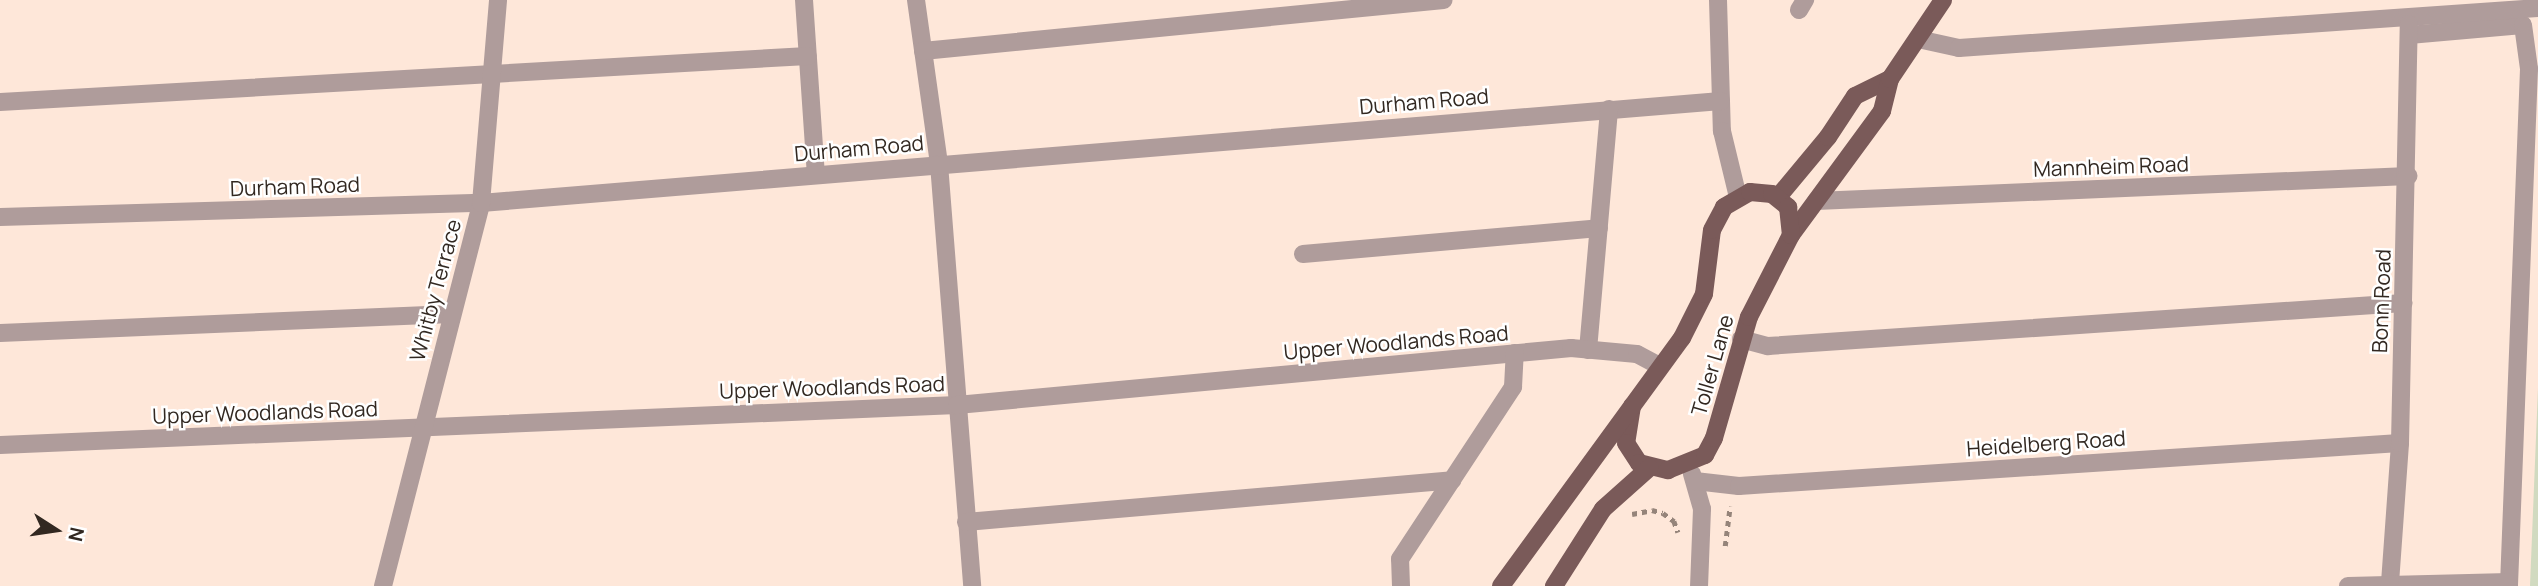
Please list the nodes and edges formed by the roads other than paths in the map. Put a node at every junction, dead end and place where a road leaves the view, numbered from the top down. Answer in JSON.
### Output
{"nodes":[{"id":1,"x":498,"y":0,"type":"edge"},
{"id":2,"x":804,"y":0,"type":"edge"},
{"id":3,"x":916,"y":0,"type":"edge"},
{"id":4,"x":1444,"y":0,"type":"edge"},
{"id":5,"x":1718,"y":0,"type":"edge"},
{"id":6,"x":1943,"y":0,"type":"edge"},
{"id":7,"x":2538,"y":8,"type":"edge"},
{"id":8,"x":2409,"y":28,"type":"junction"},
{"id":9,"x":1917,"y":39,"type":"junction"},
{"id":10,"x":923,"y":51,"type":"junction"},
{"id":11,"x":808,"y":56,"type":"junction"},
{"id":12,"x":492,"y":75,"type":"junction"},
{"id":13,"x":1890,"y":79,"type":"junction"},
{"id":14,"x":1721,"y":101,"type":"junction"},
{"id":15,"x":0,"y":102,"type":"edge"},
{"id":16,"x":1609,"y":110,"type":"junction"},
{"id":17,"x":939,"y":164,"type":"junction"},
{"id":18,"x":816,"y":174,"type":"junction"},
{"id":19,"x":2408,"y":176,"type":"junction"},
{"id":20,"x":1738,"y":197,"type":"junction"},
{"id":21,"x":1778,"y":197,"type":"junction"},
{"id":22,"x":1816,"y":201,"type":"junction"},
{"id":23,"x":481,"y":204,"type":"junction"},
{"id":24,"x":0,"y":217,"type":"edge"},
{"id":25,"x":1599,"y":228,"type":"junction"},
{"id":26,"x":1791,"y":235,"type":"junction"},
{"id":27,"x":1303,"y":254,"type":"dead end"},
{"id":28,"x":2404,"y":303,"type":"junction"},
{"id":29,"x":452,"y":314,"type":"junction"},
{"id":30,"x":0,"y":333,"type":"edge"},
{"id":31,"x":1741,"y":339,"type":"junction"},
{"id":32,"x":1588,"y":349,"type":"junction"},
{"id":33,"x":1515,"y":354,"type":"junction"},
{"id":34,"x":1660,"y":366,"type":"junction"},
{"id":35,"x":957,"y":405,"type":"junction"},
{"id":36,"x":1632,"y":406,"type":"junction"},
{"id":37,"x":422,"y":428,"type":"junction"},
{"id":38,"x":2400,"y":443,"type":"junction"},
{"id":39,"x":0,"y":445,"type":"edge"},
{"id":40,"x":1648,"y":468,"type":"junction"},
{"id":41,"x":1692,"y":473,"type":"junction"},
{"id":42,"x":1452,"y":480,"type":"junction"},
{"id":43,"x":966,"y":522,"type":"junction"},
{"id":44,"x":2390,"y":583,"type":"junction"},
{"id":45,"x":2509,"y":584,"type":"edge"},
{"id":46,"x":383,"y":586,"type":"edge"},
{"id":47,"x":972,"y":586,"type":"edge"},
{"id":48,"x":1401,"y":586,"type":"edge"},
{"id":49,"x":1501,"y":586,"type":"edge"},
{"id":50,"x":1554,"y":586,"type":"edge"},
{"id":51,"x":1699,"y":586,"type":"edge"},
{"id":52,"x":2348,"y":586,"type":"edge"}],
"edges":[{"from":1,"to":12,"type":"street","name":"Whitby Terrace"},
{"from":2,"to":11,"type":"street"},
{"from":3,"to":10,"type":"street"},
{"from":4,"to":10,"type":"street"},
{"from":5,"to":14,"type":"street"},
{"from":6,"to":9,"type":"main road","name":"Toller Lane"},
{"from":7,"to":8,"type":"street"},
{"from":8,"to":9,"type":"street"},
{"from":8,"to":19,"type":"street","name":"Bonn Road"},
{"from":8,"to":45,"type":"street"},
{"from":9,"to":13,"type":"main road","name":"Toller Lane"},
{"from":10,"to":17,"type":"street"},
{"from":11,"to":12,"type":"street"},
{"from":11,"to":18,"type":"street"},
{"from":12,"to":15,"type":"street"},
{"from":12,"to":23,"type":"street","name":"Whitby Terrace"},
{"from":13,"to":21,"type":"main road"},
{"from":13,"to":22,"type":"main road","name":"Toller Lane"},
{"from":14,"to":16,"type":"street","name":"Durham Road"},
{"from":14,"to":20,"type":"street"},
{"from":16,"to":17,"type":"street","name":"Durham Road"},
{"from":16,"to":25,"type":"street"},
{"from":17,"to":18,"type":"street","name":"Durham Road"},
{"from":17,"to":35,"type":"street"},
{"from":18,"to":23,"type":"street","name":"Durham Road"},
{"from":19,"to":22,"type":"street","name":"Mannheim Road"},
{"from":19,"to":28,"type":"street","name":"Bonn Road"},
{"from":20,"to":21,"type":"main road"},
{"from":20,"to":34,"type":"main road","name":"Toller Lane"},
{"from":21,"to":26,"type":"main road"},
{"from":22,"to":26,"type":"main road","name":"Toller Lane"},
{"from":23,"to":24,"type":"street","name":"Durham Road"},
{"from":23,"to":29,"type":"street","name":"Whitby Terrace"},
{"from":25,"to":27,"type":"street"},
{"from":25,"to":32,"type":"street"},
{"from":26,"to":31,"type":"main road","name":"Toller Lane"},
{"from":28,"to":31,"type":"street"},
{"from":28,"to":38,"type":"street","name":"Bonn Road"},
{"from":29,"to":30,"type":"street"},
{"from":29,"to":37,"type":"street","name":"Whitby Terrace"},
{"from":31,"to":41,"type":"main road","name":"Toller Lane"},
{"from":32,"to":33,"type":"street","name":"Upper Woodlands Road"},
{"from":32,"to":34,"type":"street","name":"Upper Woodlands Road"},
{"from":33,"to":35,"type":"street","name":"Upper Woodlands Road"},
{"from":33,"to":42,"type":"street"},
{"from":34,"to":36,"type":"main road","name":"Toller Lane"},
{"from":35,"to":37,"type":"street","name":"Upper Woodlands Road"},
{"from":35,"to":43,"type":"street"},
{"from":36,"to":40,"type":"main road","name":"Toller Lane"},
{"from":36,"to":49,"type":"main road","name":"Toller Lane"},
{"from":37,"to":39,"type":"street","name":"Upper Woodlands Road"},
{"from":37,"to":46,"type":"street","name":"Whitby Terrace"},
{"from":38,"to":41,"type":"street","name":"Heidelberg Road"},
{"from":38,"to":44,"type":"street","name":"Bonn Road"},
{"from":40,"to":41,"type":"main road"},
{"from":40,"to":50,"type":"main road"},
{"from":41,"to":51,"type":"street"},
{"from":42,"to":43,"type":"street"},
{"from":42,"to":48,"type":"street"},
{"from":43,"to":47,"type":"street"},
{"from":44,"to":45,"type":"street"},
{"from":44,"to":52,"type":"street"}]}
